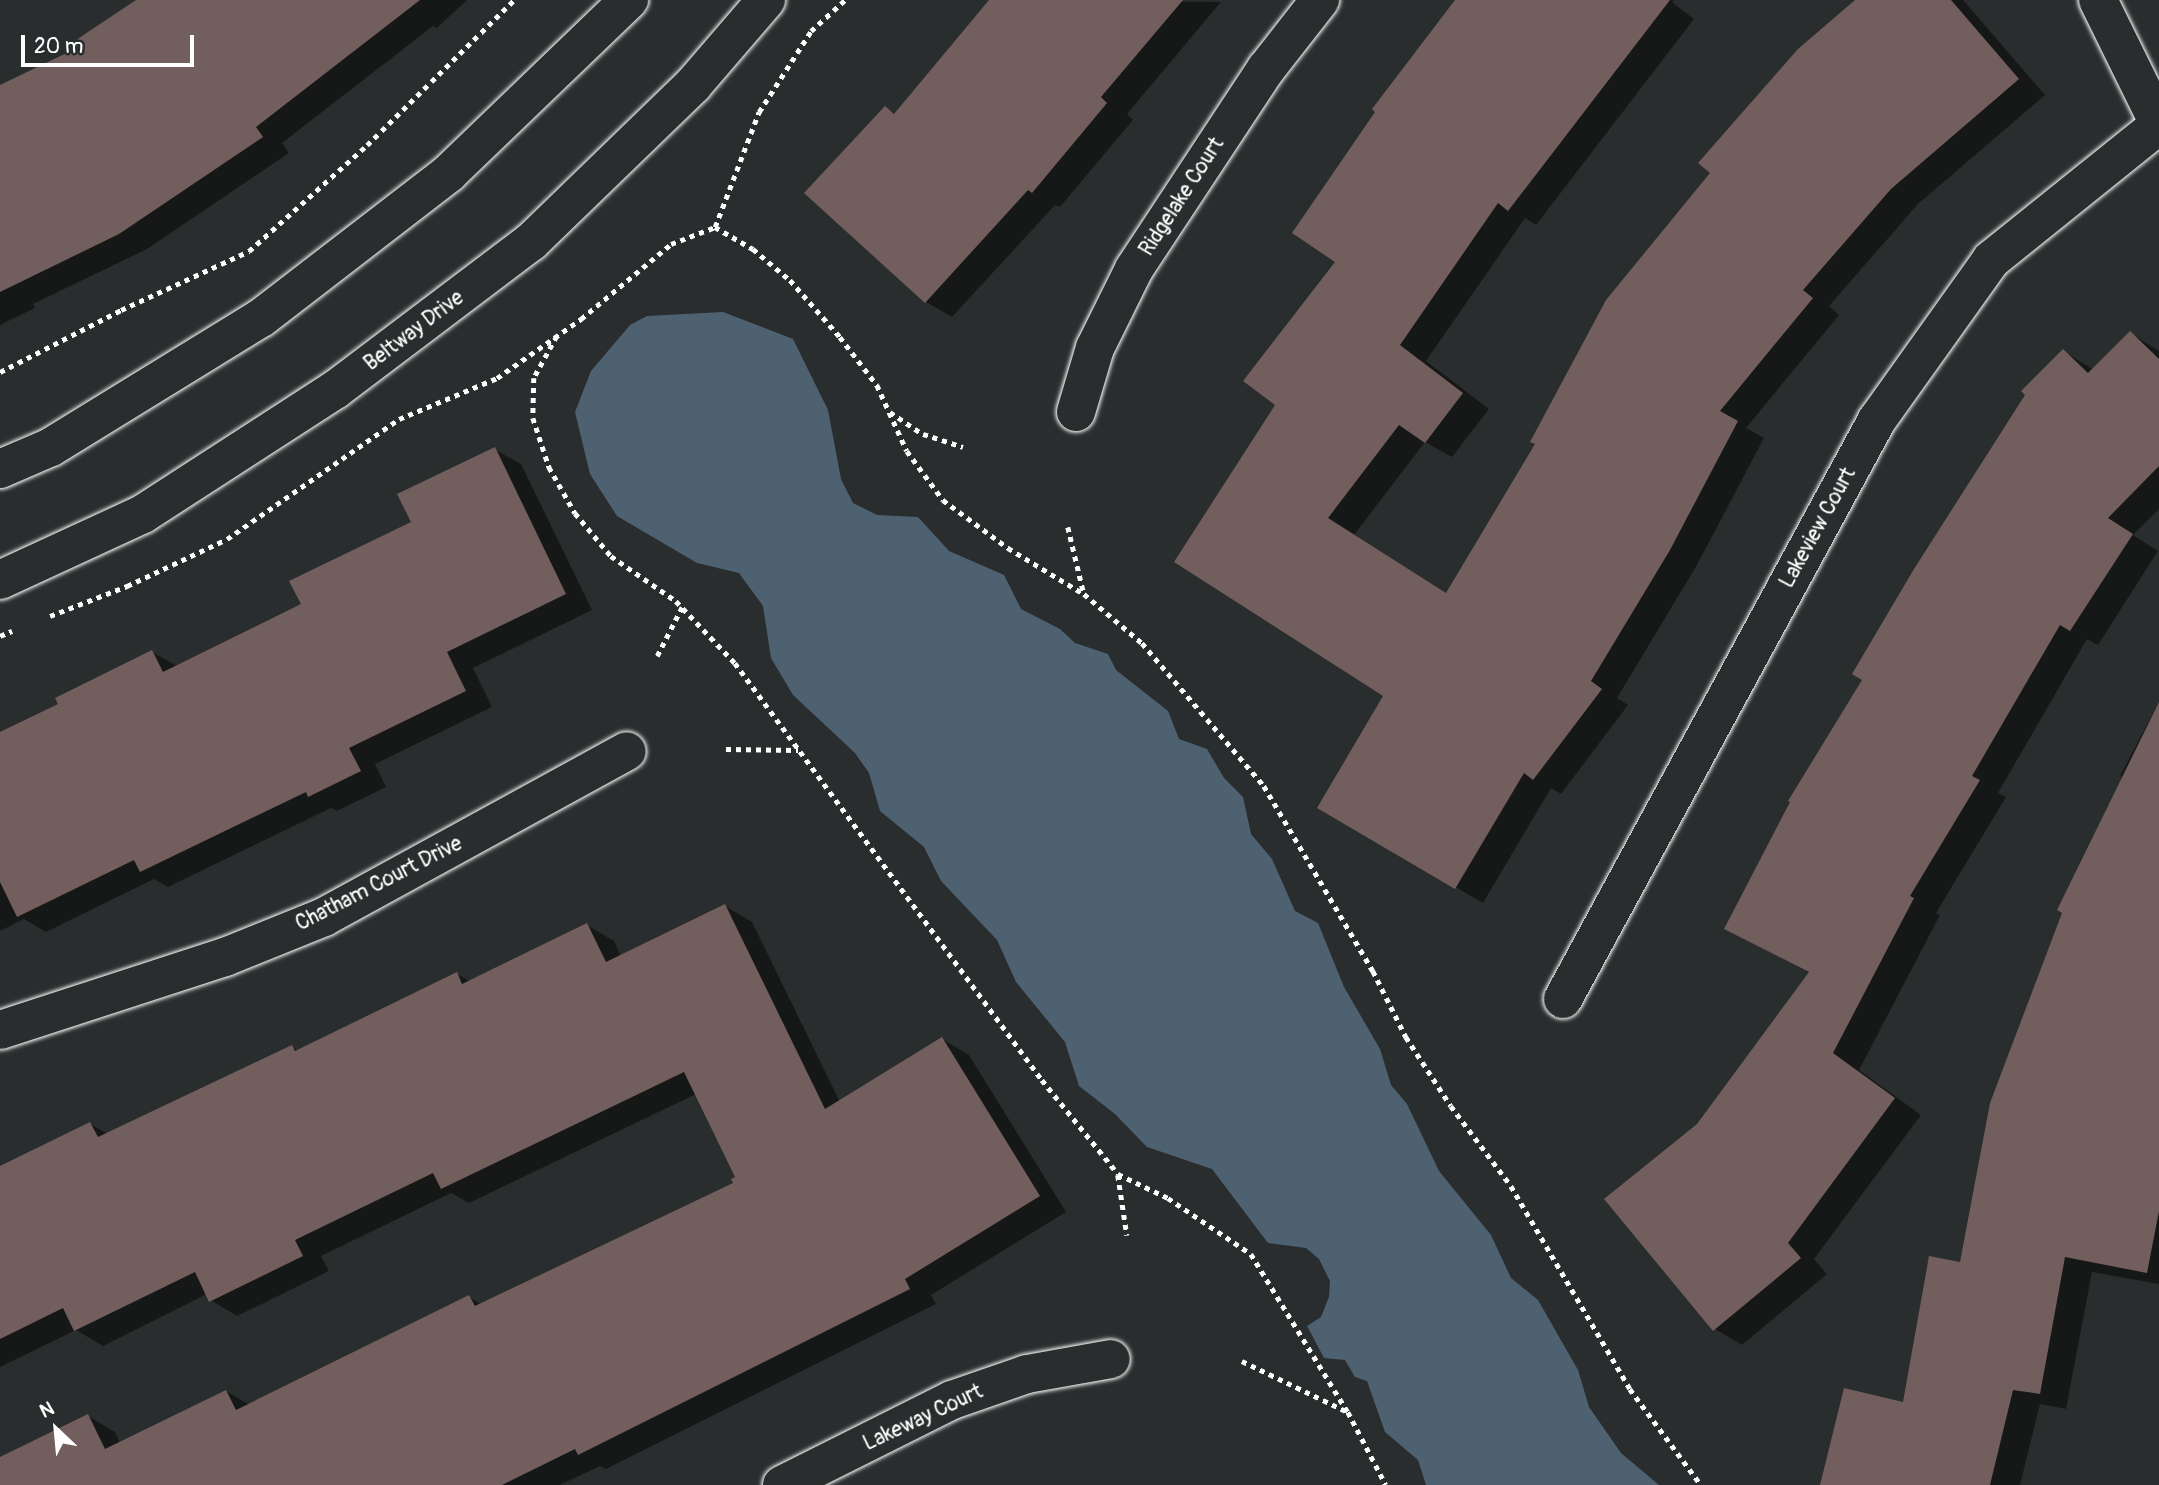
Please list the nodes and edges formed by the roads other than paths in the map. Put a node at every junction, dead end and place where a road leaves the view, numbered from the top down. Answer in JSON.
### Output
{"nodes":[{"id":1,"x":629,"y":0,"type":"edge"},
{"id":2,"x":766,"y":0,"type":"edge"},
{"id":3,"x":1320,"y":0,"type":"edge"},
{"id":4,"x":2098,"y":0,"type":"edge"},
{"id":5,"x":2159,"y":124,"type":"edge"},
{"id":6,"x":1076,"y":412,"type":"dead end"},
{"id":7,"x":0,"y":469,"type":"edge"},
{"id":8,"x":0,"y":580,"type":"edge"},
{"id":9,"x":627,"y":751,"type":"dead end"},
{"id":10,"x":1563,"y":999,"type":"dead end"},
{"id":11,"x":0,"y":1030,"type":"edge"},
{"id":12,"x":1111,"y":1359,"type":"dead end"},
{"id":13,"x":782,"y":1485,"type":"edge"}],
"edges":[{"from":1,"to":7,"type":"street"},
{"from":2,"to":8,"type":"street","name":"Beltway Drive"},
{"from":3,"to":6,"type":"street","name":"Ridgelake Court"},
{"from":4,"to":5,"type":"street"},
{"from":5,"to":10,"type":"street","name":"Lakeview Court"},
{"from":9,"to":11,"type":"street","name":"Chatham Court Drive"},
{"from":12,"to":13,"type":"street","name":"Lakeway Court"}]}
